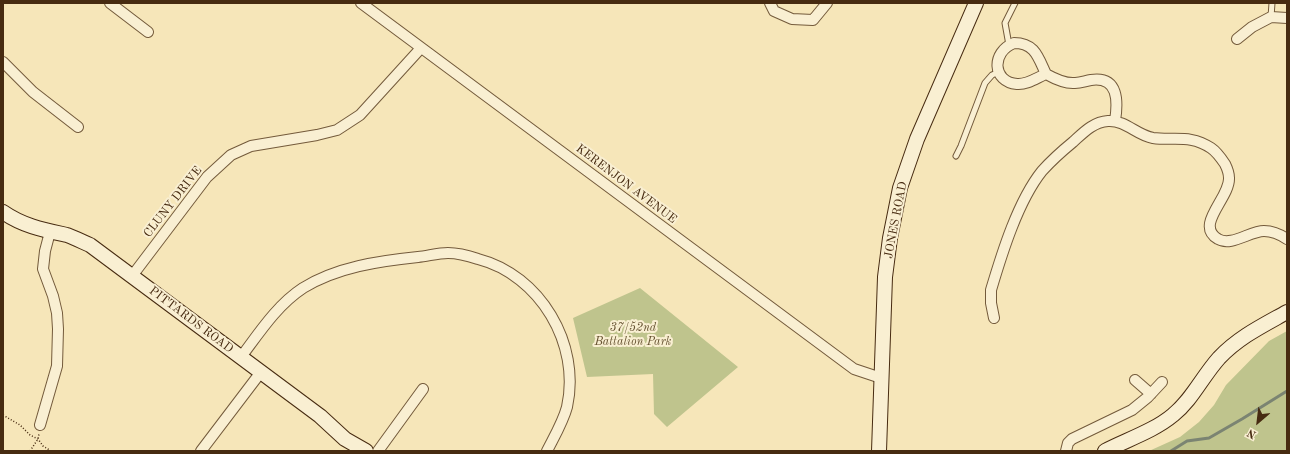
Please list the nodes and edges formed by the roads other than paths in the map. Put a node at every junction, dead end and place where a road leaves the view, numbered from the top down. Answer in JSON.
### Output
{"nodes":[{"id":1,"x":110,"y":3,"type":"edge"},
{"id":2,"x":361,"y":3,"type":"edge"},
{"id":3,"x":770,"y":3,"type":"edge"},
{"id":4,"x":827,"y":3,"type":"edge"},
{"id":5,"x":976,"y":3,"type":"edge"},
{"id":6,"x":1015,"y":3,"type":"edge"},
{"id":7,"x":1272,"y":3,"type":"edge"},
{"id":8,"x":1271,"y":17,"type":"junction"},
{"id":9,"x":1287,"y":18,"type":"edge"},
{"id":10,"x":148,"y":32,"type":"dead end"},
{"id":11,"x":1238,"y":39,"type":"dead end"},
{"id":12,"x":1009,"y":45,"type":"junction"},
{"id":13,"x":421,"y":48,"type":"junction"},
{"id":14,"x":3,"y":62,"type":"edge"},
{"id":15,"x":999,"y":72,"type":"junction"},
{"id":16,"x":1046,"y":74,"type":"junction"},
{"id":17,"x":1115,"y":121,"type":"junction"},
{"id":18,"x":78,"y":127,"type":"dead end"},
{"id":19,"x":956,"y":156,"type":"dead end"},
{"id":20,"x":3,"y":212,"type":"edge"},
{"id":21,"x":50,"y":232,"type":"junction"},
{"id":22,"x":1287,"y":239,"type":"edge"},
{"id":23,"x":132,"y":276,"type":"junction"},
{"id":24,"x":1287,"y":312,"type":"edge"},
{"id":25,"x":994,"y":318,"type":"dead end"},
{"id":26,"x":240,"y":357,"type":"junction"},
{"id":27,"x":261,"y":372,"type":"junction"},
{"id":28,"x":881,"y":378,"type":"junction"},
{"id":29,"x":1135,"y":380,"type":"dead end"},
{"id":30,"x":1162,"y":382,"type":"dead end"},
{"id":31,"x":423,"y":388,"type":"dead end"},
{"id":32,"x":1151,"y":394,"type":"junction"},
{"id":33,"x":40,"y":425,"type":"dead end"},
{"id":34,"x":201,"y":451,"type":"edge"},
{"id":35,"x":366,"y":451,"type":"edge"},
{"id":36,"x":378,"y":451,"type":"edge"},
{"id":37,"x":547,"y":451,"type":"edge"},
{"id":38,"x":879,"y":451,"type":"edge"},
{"id":39,"x":1066,"y":451,"type":"edge"},
{"id":40,"x":1105,"y":451,"type":"edge"}],
"edges":[{"from":1,"to":10,"type":"street"},
{"from":2,"to":13,"type":"street","name":"KERENJON AVENUE"},
{"from":3,"to":4,"type":"street"},
{"from":5,"to":28,"type":"street","name":"JONES ROAD"},
{"from":6,"to":12,"type":"lane"},
{"from":7,"to":8,"type":"lane"},
{"from":8,"to":9,"type":"street"},
{"from":8,"to":11,"type":"street"},
{"from":12,"to":15,"type":"street"},
{"from":12,"to":16,"type":"street"},
{"from":13,"to":23,"type":"street","name":"CLUNY DRIVE"},
{"from":13,"to":28,"type":"street","name":"KERENJON AVENUE"},
{"from":14,"to":18,"type":"street"},
{"from":15,"to":16,"type":"street"},
{"from":15,"to":19,"type":"lane"},
{"from":16,"to":17,"type":"street"},
{"from":17,"to":22,"type":"street"},
{"from":17,"to":25,"type":"street"},
{"from":20,"to":21,"type":"street","name":"PITTARDS ROAD"},
{"from":21,"to":23,"type":"street","name":"PITTARDS ROAD"},
{"from":21,"to":33,"type":"street"},
{"from":23,"to":26,"type":"street","name":"PITTARDS ROAD"},
{"from":24,"to":40,"type":"street"},
{"from":26,"to":27,"type":"street","name":"PITTARDS ROAD"},
{"from":26,"to":37,"type":"street"},
{"from":27,"to":34,"type":"street"},
{"from":27,"to":35,"type":"street","name":"PITTARDS ROAD"},
{"from":28,"to":38,"type":"street","name":"JONES ROAD"},
{"from":29,"to":32,"type":"street"},
{"from":30,"to":32,"type":"street"},
{"from":31,"to":36,"type":"street"},
{"from":32,"to":39,"type":"street"}]}
